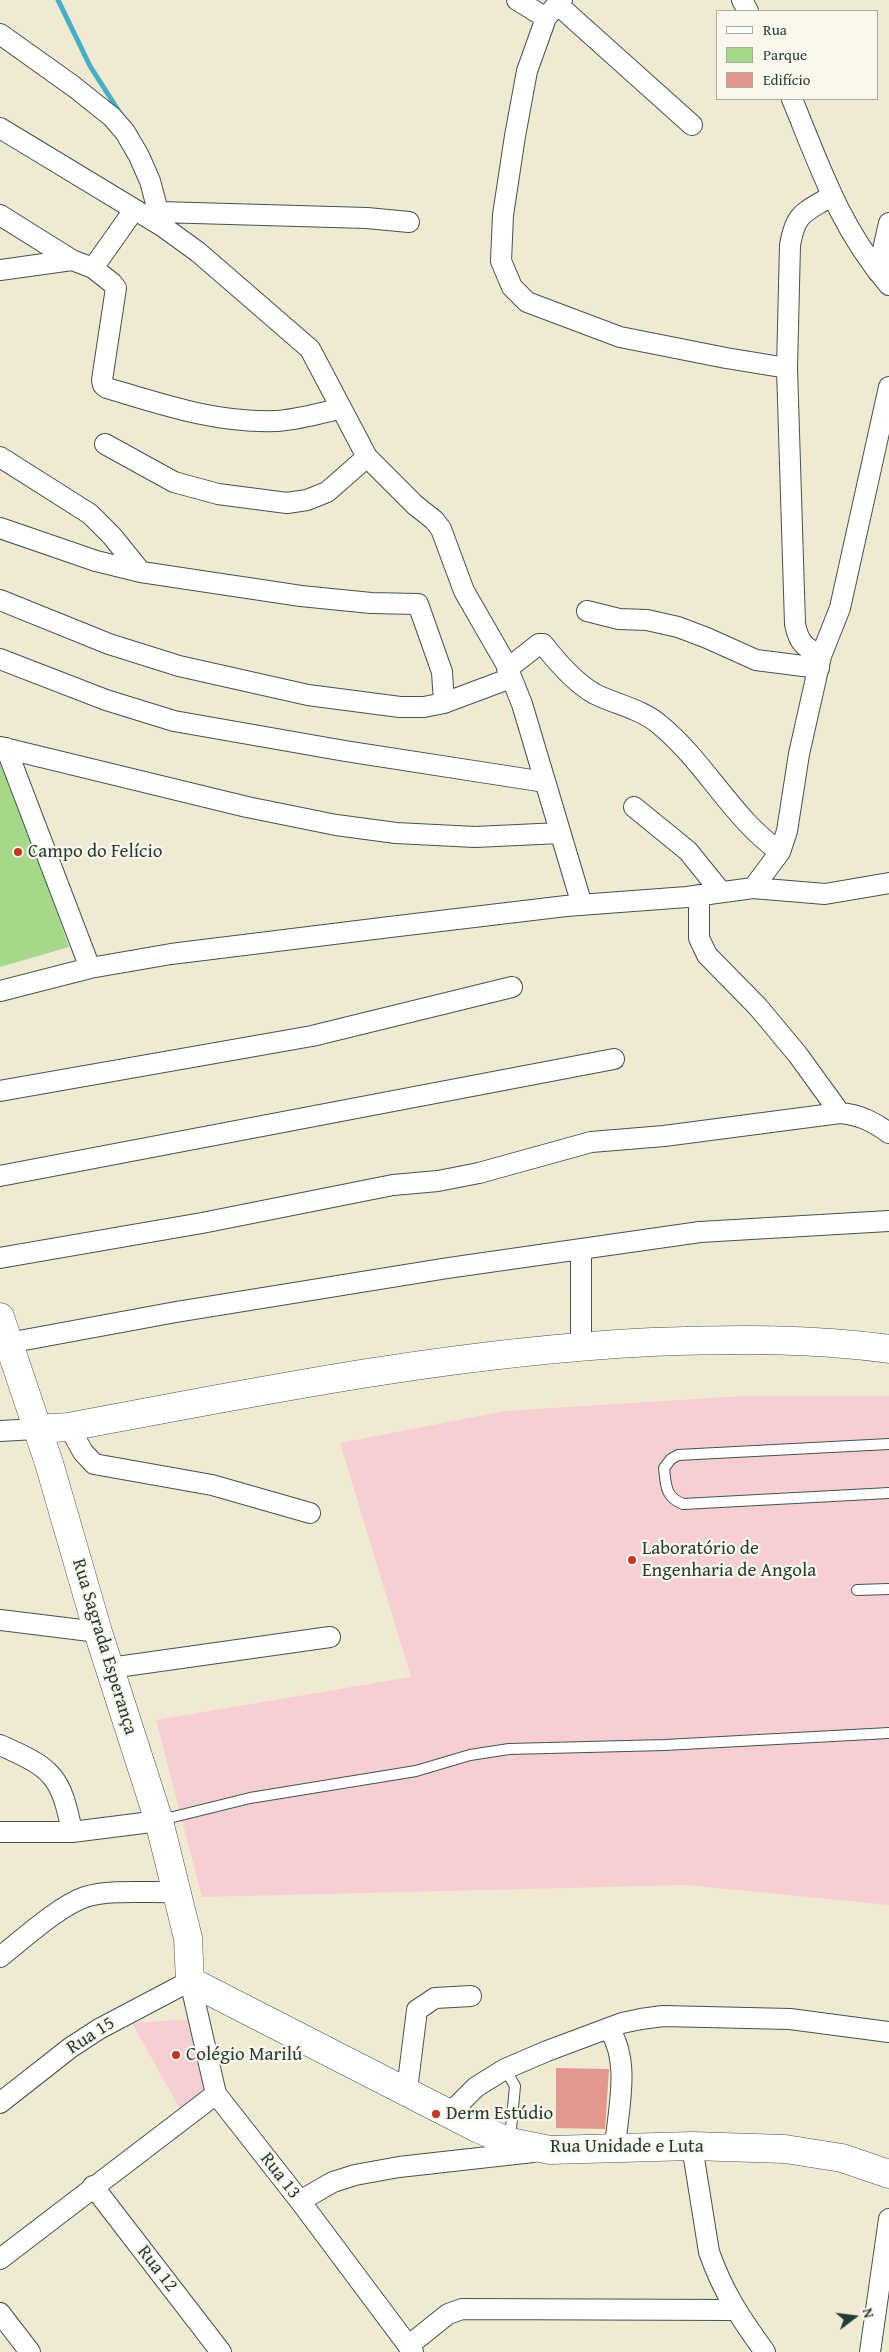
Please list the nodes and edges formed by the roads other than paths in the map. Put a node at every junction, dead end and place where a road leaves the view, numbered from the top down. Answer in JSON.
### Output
{"nodes":[{"id":1,"x":517,"y":0,"type":"edge"},
{"id":2,"x":555,"y":7,"type":"edge"},
{"id":3,"x":0,"y":34,"type":"edge"},
{"id":4,"x":792,"y":100,"type":"edge"},
{"id":5,"x":692,"y":125,"type":"dead end"},
{"id":6,"x":0,"y":128,"type":"edge"},
{"id":7,"x":831,"y":196,"type":"junction"},
{"id":8,"x":134,"y":210,"type":"junction"},
{"id":9,"x":0,"y":215,"type":"edge"},
{"id":10,"x":161,"y":219,"type":"junction"},
{"id":11,"x":409,"y":222,"type":"dead end"},
{"id":12,"x":889,"y":223,"type":"edge"},
{"id":13,"x":72,"y":260,"type":"junction"},
{"id":14,"x":93,"y":268,"type":"junction"},
{"id":15,"x":0,"y":270,"type":"edge"},
{"id":16,"x":883,"y":278,"type":"edge"},
{"id":17,"x":787,"y":368,"type":"junction"},
{"id":18,"x":889,"y":387,"type":"edge"},
{"id":19,"x":340,"y":408,"type":"junction"},
{"id":20,"x":106,"y":444,"type":"dead end"},
{"id":21,"x":367,"y":456,"type":"junction"},
{"id":22,"x":0,"y":457,"type":"edge"},
{"id":23,"x":0,"y":528,"type":"edge"},
{"id":24,"x":141,"y":572,"type":"junction"},
{"id":25,"x":0,"y":600,"type":"edge"},
{"id":26,"x":587,"y":611,"type":"dead end"},
{"id":27,"x":0,"y":659,"type":"edge"},
{"id":28,"x":820,"y":662,"type":"junction"},
{"id":29,"x":509,"y":673,"type":"junction"},
{"id":30,"x":444,"y":704,"type":"junction"},
{"id":31,"x":3,"y":748,"type":"edge"},
{"id":32,"x":545,"y":782,"type":"junction"},
{"id":33,"x":634,"y":807,"type":"dead end"},
{"id":34,"x":560,"y":833,"type":"junction"},
{"id":35,"x":780,"y":852,"type":"junction"},
{"id":36,"x":889,"y":883,"type":"edge"},
{"id":37,"x":753,"y":888,"type":"junction"},
{"id":38,"x":721,"y":892,"type":"junction"},
{"id":39,"x":699,"y":895,"type":"junction"},
{"id":40,"x":582,"y":905,"type":"junction"},
{"id":41,"x":90,"y":968,"type":"junction"},
{"id":42,"x":512,"y":988,"type":"dead end"},
{"id":43,"x":0,"y":991,"type":"edge"},
{"id":44,"x":614,"y":1059,"type":"dead end"},
{"id":45,"x":0,"y":1091,"type":"edge"},
{"id":46,"x":840,"y":1113,"type":"junction"},
{"id":47,"x":889,"y":1133,"type":"edge"},
{"id":48,"x":0,"y":1176,"type":"edge"},
{"id":49,"x":889,"y":1221,"type":"edge"},
{"id":50,"x":581,"y":1250,"type":"junction"},
{"id":51,"x":0,"y":1258,"type":"edge"},
{"id":52,"x":0,"y":1317,"type":"edge"},
{"id":53,"x":8,"y":1343,"type":"junction"},
{"id":54,"x":581,"y":1346,"type":"junction"},
{"id":55,"x":889,"y":1349,"type":"edge"},
{"id":56,"x":69,"y":1427,"type":"junction"},
{"id":57,"x":36,"y":1429,"type":"junction"},
{"id":58,"x":0,"y":1431,"type":"edge"},
{"id":59,"x":889,"y":1444,"type":"edge"},
{"id":60,"x":889,"y":1493,"type":"edge"},
{"id":61,"x":310,"y":1513,"type":"dead end"},
{"id":62,"x":889,"y":1589,"type":"edge"},
{"id":63,"x":857,"y":1590,"type":"dead end"},
{"id":64,"x":0,"y":1620,"type":"edge"},
{"id":65,"x":98,"y":1632,"type":"junction"},
{"id":66,"x":330,"y":1637,"type":"dead end"},
{"id":67,"x":110,"y":1668,"type":"junction"},
{"id":68,"x":889,"y":1732,"type":"edge"},
{"id":69,"x":0,"y":1746,"type":"edge"},
{"id":70,"x":159,"y":1821,"type":"junction"},
{"id":71,"x":0,"y":1832,"type":"edge"},
{"id":72,"x":72,"y":1832,"type":"junction"},
{"id":73,"x":178,"y":1892,"type":"junction"},
{"id":74,"x":0,"y":1957,"type":"edge"},
{"id":75,"x":190,"y":1981,"type":"junction"},
{"id":76,"x":471,"y":1996,"type":"dead end"},
{"id":77,"x":609,"y":2029,"type":"junction"},
{"id":78,"x":889,"y":2032,"type":"edge"},
{"id":79,"x":505,"y":2069,"type":"junction"},
{"id":80,"x":407,"y":2090,"type":"junction"},
{"id":81,"x":216,"y":2094,"type":"junction"},
{"id":82,"x":0,"y":2102,"type":"edge"},
{"id":83,"x":450,"y":2113,"type":"junction"},
{"id":84,"x":510,"y":2142,"type":"junction"},
{"id":85,"x":692,"y":2146,"type":"junction"},
{"id":86,"x":615,"y":2147,"type":"junction"},
{"id":87,"x":550,"y":2150,"type":"junction"},
{"id":88,"x":889,"y":2174,"type":"edge"},
{"id":89,"x":93,"y":2186,"type":"junction"},
{"id":90,"x":300,"y":2201,"type":"junction"},
{"id":91,"x":889,"y":2219,"type":"edge"},
{"id":92,"x":0,"y":2259,"type":"edge"},
{"id":93,"x":734,"y":2310,"type":"junction"},
{"id":94,"x":0,"y":2313,"type":"edge"},
{"id":95,"x":410,"y":2349,"type":"edge"},
{"id":96,"x":30,"y":2352,"type":"edge"},
{"id":97,"x":221,"y":2352,"type":"edge"},
{"id":98,"x":765,"y":2352,"type":"edge"},
{"id":99,"x":870,"y":2352,"type":"edge"}],
"edges":[{"from":1,"to":2,"type":"street"},
{"from":2,"to":5,"type":"street"},
{"from":2,"to":17,"type":"street"},
{"from":3,"to":10,"type":"street"},
{"from":4,"to":7,"type":"street"},
{"from":6,"to":8,"type":"street"},
{"from":7,"to":16,"type":"street"},
{"from":7,"to":17,"type":"street"},
{"from":8,"to":10,"type":"street"},
{"from":8,"to":14,"type":"street"},
{"from":9,"to":13,"type":"street"},
{"from":10,"to":11,"type":"street"},
{"from":10,"to":19,"type":"street"},
{"from":12,"to":16,"type":"street"},
{"from":13,"to":14,"type":"street"},
{"from":13,"to":15,"type":"street"},
{"from":14,"to":19,"type":"street"},
{"from":17,"to":28,"type":"street"},
{"from":18,"to":28,"type":"street"},
{"from":19,"to":21,"type":"street"},
{"from":20,"to":21,"type":"street"},
{"from":21,"to":29,"type":"street"},
{"from":22,"to":24,"type":"street"},
{"from":23,"to":24,"type":"street"},
{"from":24,"to":30,"type":"street"},
{"from":25,"to":30,"type":"street"},
{"from":26,"to":28,"type":"street"},
{"from":27,"to":32,"type":"street"},
{"from":28,"to":35,"type":"street"},
{"from":29,"to":30,"type":"street"},
{"from":29,"to":32,"type":"street"},
{"from":29,"to":35,"type":"street"},
{"from":31,"to":34,"type":"street"},
{"from":31,"to":41,"type":"street"},
{"from":32,"to":34,"type":"street"},
{"from":33,"to":38,"type":"street"},
{"from":34,"to":40,"type":"street"},
{"from":35,"to":37,"type":"street"},
{"from":36,"to":37,"type":"street"},
{"from":37,"to":38,"type":"street"},
{"from":38,"to":39,"type":"street"},
{"from":39,"to":40,"type":"street"},
{"from":39,"to":46,"type":"street"},
{"from":40,"to":41,"type":"street"},
{"from":41,"to":43,"type":"street"},
{"from":42,"to":45,"type":"street"},
{"from":44,"to":48,"type":"street"},
{"from":46,"to":47,"type":"street"},
{"from":46,"to":51,"type":"street"},
{"from":49,"to":50,"type":"street"},
{"from":50,"to":53,"type":"street"},
{"from":50,"to":54,"type":"street"},
{"from":52,"to":53,"type":"street","name":"Rua Sagrada Esperança"},
{"from":53,"to":57,"type":"street","name":"Rua Sagrada Esperança"},
{"from":54,"to":55,"type":"street"},
{"from":54,"to":56,"type":"street"},
{"from":56,"to":57,"type":"street"},
{"from":56,"to":61,"type":"street"},
{"from":57,"to":58,"type":"street"},
{"from":57,"to":65,"type":"street","name":"Rua Sagrada Esperança"},
{"from":59,"to":60,"type":"lane"},
{"from":62,"to":63,"type":"lane"},
{"from":64,"to":65,"type":"street"},
{"from":65,"to":67,"type":"street","name":"Rua Sagrada Esperança"},
{"from":66,"to":67,"type":"street"},
{"from":67,"to":70,"type":"street","name":"Rua Sagrada Esperança"},
{"from":68,"to":70,"type":"lane"},
{"from":69,"to":72,"type":"street"},
{"from":70,"to":72,"type":"street"},
{"from":70,"to":73,"type":"street","name":"Rua Sagrada Esperança"},
{"from":71,"to":72,"type":"street"},
{"from":73,"to":74,"type":"street"},
{"from":73,"to":75,"type":"street","name":"Rua Sagrada Esperança"},
{"from":75,"to":80,"type":"street","name":"Rua Unidade e Luta"},
{"from":75,"to":81,"type":"street","name":"Rua 13"},
{"from":75,"to":82,"type":"street","name":"Rua 15"},
{"from":76,"to":80,"type":"street"},
{"from":77,"to":78,"type":"street"},
{"from":77,"to":79,"type":"street"},
{"from":77,"to":86,"type":"street"},
{"from":79,"to":83,"type":"street"},
{"from":79,"to":84,"type":"lane"},
{"from":80,"to":83,"type":"street","name":"Rua Unidade e Luta"},
{"from":81,"to":89,"type":"street"},
{"from":81,"to":90,"type":"street","name":"Rua 13"},
{"from":83,"to":84,"type":"street","name":"Rua Unidade e Luta"},
{"from":84,"to":87,"type":"street","name":"Rua Unidade e Luta"},
{"from":85,"to":86,"type":"street","name":"Rua Unidade e Luta"},
{"from":85,"to":88,"type":"street","name":"Rua Unidade e Luta"},
{"from":85,"to":93,"type":"street"},
{"from":86,"to":87,"type":"street","name":"Rua Unidade e Luta"},
{"from":87,"to":90,"type":"street"},
{"from":89,"to":92,"type":"street"},
{"from":89,"to":97,"type":"street","name":"Rua 12"},
{"from":90,"to":95,"type":"street","name":"Rua 13"},
{"from":91,"to":99,"type":"street"},
{"from":93,"to":95,"type":"street"},
{"from":93,"to":98,"type":"street"},
{"from":94,"to":96,"type":"street"}]}
